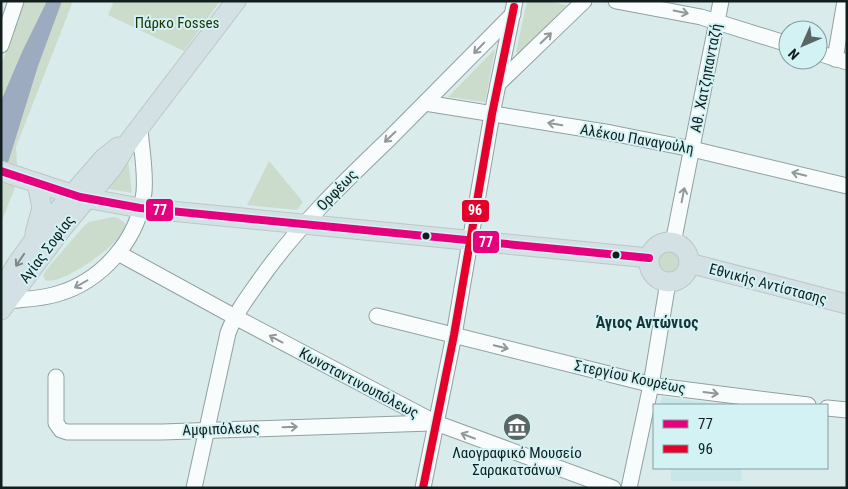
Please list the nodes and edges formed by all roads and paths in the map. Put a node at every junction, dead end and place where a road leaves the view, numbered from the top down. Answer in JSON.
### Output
{"nodes":[{"id":1,"x":16,"y":1,"type":"edge"},
{"id":2,"x":236,"y":1,"type":"edge"},
{"id":3,"x":584,"y":1,"type":"edge"},
{"id":4,"x":616,"y":1,"type":"edge"},
{"id":5,"x":721,"y":1,"type":"edge"},
{"id":6,"x":845,"y":1,"type":"edge"},
{"id":7,"x":514,"y":7,"type":"edge"},
{"id":8,"x":717,"y":21,"type":"junction"},
{"id":9,"x":778,"y":41,"type":"edge"},
{"id":10,"x":1,"y":45,"type":"edge"},
{"id":11,"x":828,"y":56,"type":"edge"},
{"id":12,"x":841,"y":61,"type":"edge"},
{"id":13,"x":498,"y":84,"type":"junction"},
{"id":14,"x":425,"y":103,"type":"junction"},
{"id":15,"x":492,"y":114,"type":"junction"},
{"id":16,"x":135,"y":133,"type":"junction"},
{"id":17,"x":692,"y":149,"type":"junction"},
{"id":18,"x":1,"y":171,"type":"edge"},
{"id":19,"x":28,"y":180,"type":"junction"},
{"id":20,"x":847,"y":186,"type":"edge"},
{"id":21,"x":79,"y":196,"type":"junction"},
{"id":22,"x":140,"y":208,"type":"junction"},
{"id":23,"x":304,"y":225,"type":"junction"},
{"id":24,"x":471,"y":241,"type":"junction"},
{"id":25,"x":32,"y":242,"type":"junction"},
{"id":26,"x":673,"y":243,"type":"junction"},
{"id":27,"x":118,"y":253,"type":"junction"},
{"id":28,"x":649,"y":258,"type":"junction"},
{"id":29,"x":688,"y":263,"type":"junction"},
{"id":30,"x":26,"y":277,"type":"junction"},
{"id":31,"x":668,"y":282,"type":"junction"},
{"id":32,"x":40,"y":298,"type":"junction"},
{"id":33,"x":3,"y":301,"type":"edge"},
{"id":34,"x":847,"y":304,"type":"edge"},
{"id":35,"x":377,"y":316,"type":"dead end"},
{"id":36,"x":235,"y":318,"type":"junction"},
{"id":37,"x":454,"y":335,"type":"junction"},
{"id":38,"x":56,"y":377,"type":"dead end"},
{"id":39,"x":651,"y":384,"type":"junction"},
{"id":40,"x":396,"y":403,"type":"junction"},
{"id":41,"x":801,"y":404,"type":"edge"},
{"id":42,"x":828,"y":408,"type":"edge"},
{"id":43,"x":847,"y":410,"type":"edge"},
{"id":44,"x":436,"y":423,"type":"junction"},
{"id":45,"x":393,"y":424,"type":"junction"},
{"id":46,"x":207,"y":430,"type":"junction"},
{"id":47,"x":194,"y":488,"type":"edge"},
{"id":48,"x":423,"y":488,"type":"edge"},
{"id":49,"x":613,"y":488,"type":"edge"},
{"id":50,"x":629,"y":488,"type":"edge"}],
"edges":[{"from":1,"to":10,"type":"street"},
{"from":2,"to":16,"type":"main road","name":"Αγίας Σοφίας"},
{"from":13,"to":3,"type":"street","one_way":true},
{"from":4,"to":8,"type":"street","one_way":true},
{"from":5,"to":8,"type":"street","name":"Αθ. Χατζηπανταζή"},
{"from":6,"to":12,"type":"street"},
{"from":7,"to":13,"type":"street"},
{"from":7,"to":14,"type":"street","name":"Ορφέως","one_way":true},
{"from":8,"to":9,"type":"street"},
{"from":8,"to":17,"type":"street","name":"Αθ. Χατζηπανταζή"},
{"from":11,"to":12,"type":"street"},
{"from":13,"to":15,"type":"street"},
{"from":14,"to":15,"type":"street","name":"Αλέκου Παναγούλη"},
{"from":14,"to":23,"type":"street","name":"Ορφέως","one_way":true},
{"from":17,"to":15,"type":"street","name":"Αλέκου Παναγούλη","one_way":true},
{"from":15,"to":24,"type":"street"},
{"from":16,"to":21,"type":"main road","name":"Αγίας Σοφίας"},
{"from":16,"to":22,"type":"street"},
{"from":20,"to":17,"type":"street","name":"Αλέκου Παναγούλη","one_way":true},
{"from":26,"to":17,"type":"street","name":"Αθ. Χατζηπανταζή","one_way":true},
{"from":18,"to":19,"type":"main road"},
{"from":19,"to":21,"type":"main road"},
{"from":19,"to":25,"type":"main road"},
{"from":21,"to":22,"type":"main road"},
{"from":21,"to":25,"type":"main road","name":"Αγίας Σοφίας"},
{"from":21,"to":30,"type":"main road","name":"Αγίας Σοφίας"},
{"from":22,"to":23,"type":"main road"},
{"from":22,"to":27,"type":"street"},
{"from":23,"to":24,"type":"main road"},
{"from":23,"to":36,"type":"street","name":"Ορφέως"},
{"from":24,"to":28,"type":"main road"},
{"from":24,"to":37,"type":"street"},
{"from":25,"to":33,"type":"main road","name":"Αγίας Σοφίας","one_way":true},
{"from":26,"to":28,"type":"main road"},
{"from":26,"to":29,"type":"main road"},
{"from":27,"to":32,"type":"street","one_way":true},
{"from":27,"to":36,"type":"street","name":"Κωνσταντινουπόλεως"},
{"from":28,"to":31,"type":"main road"},
{"from":29,"to":31,"type":"main road"},
{"from":29,"to":34,"type":"main road","name":"Εθνικής Αντίστασης"},
{"from":30,"to":32,"type":"street"},
{"from":30,"to":33,"type":"main road","name":"Αγίας Σοφίας"},
{"from":31,"to":39,"type":"street"},
{"from":32,"to":33,"type":"street"},
{"from":35,"to":37,"type":"street","name":"Στεργίου Κουρέως"},
{"from":40,"to":36,"type":"street","name":"Κωνσταντινουπόλεως","one_way":true},
{"from":36,"to":46,"type":"street","name":"Ορφέως"},
{"from":37,"to":39,"type":"street","name":"Στεργίου Κουρέως","one_way":true},
{"from":37,"to":44,"type":"street"},
{"from":38,"to":46,"type":"street","name":"Αμφιπόλεως"},
{"from":39,"to":41,"type":"street","name":"Στεργίου Κουρέως","one_way":true},
{"from":39,"to":50,"type":"street"},
{"from":40,"to":44,"type":"street","name":"Κωνσταντινουπόλεως"},
{"from":40,"to":45,"type":"street"},
{"from":42,"to":43,"type":"street"},
{"from":44,"to":45,"type":"street","name":"Αμφιπόλεως"},
{"from":44,"to":48,"type":"street"},
{"from":49,"to":44,"type":"street","name":"Κωνσταντινουπόλεως","one_way":true},
{"from":46,"to":45,"type":"street","name":"Αμφιπόλεως","one_way":true},
{"from":46,"to":47,"type":"street","name":"Ορφέως"}]}
